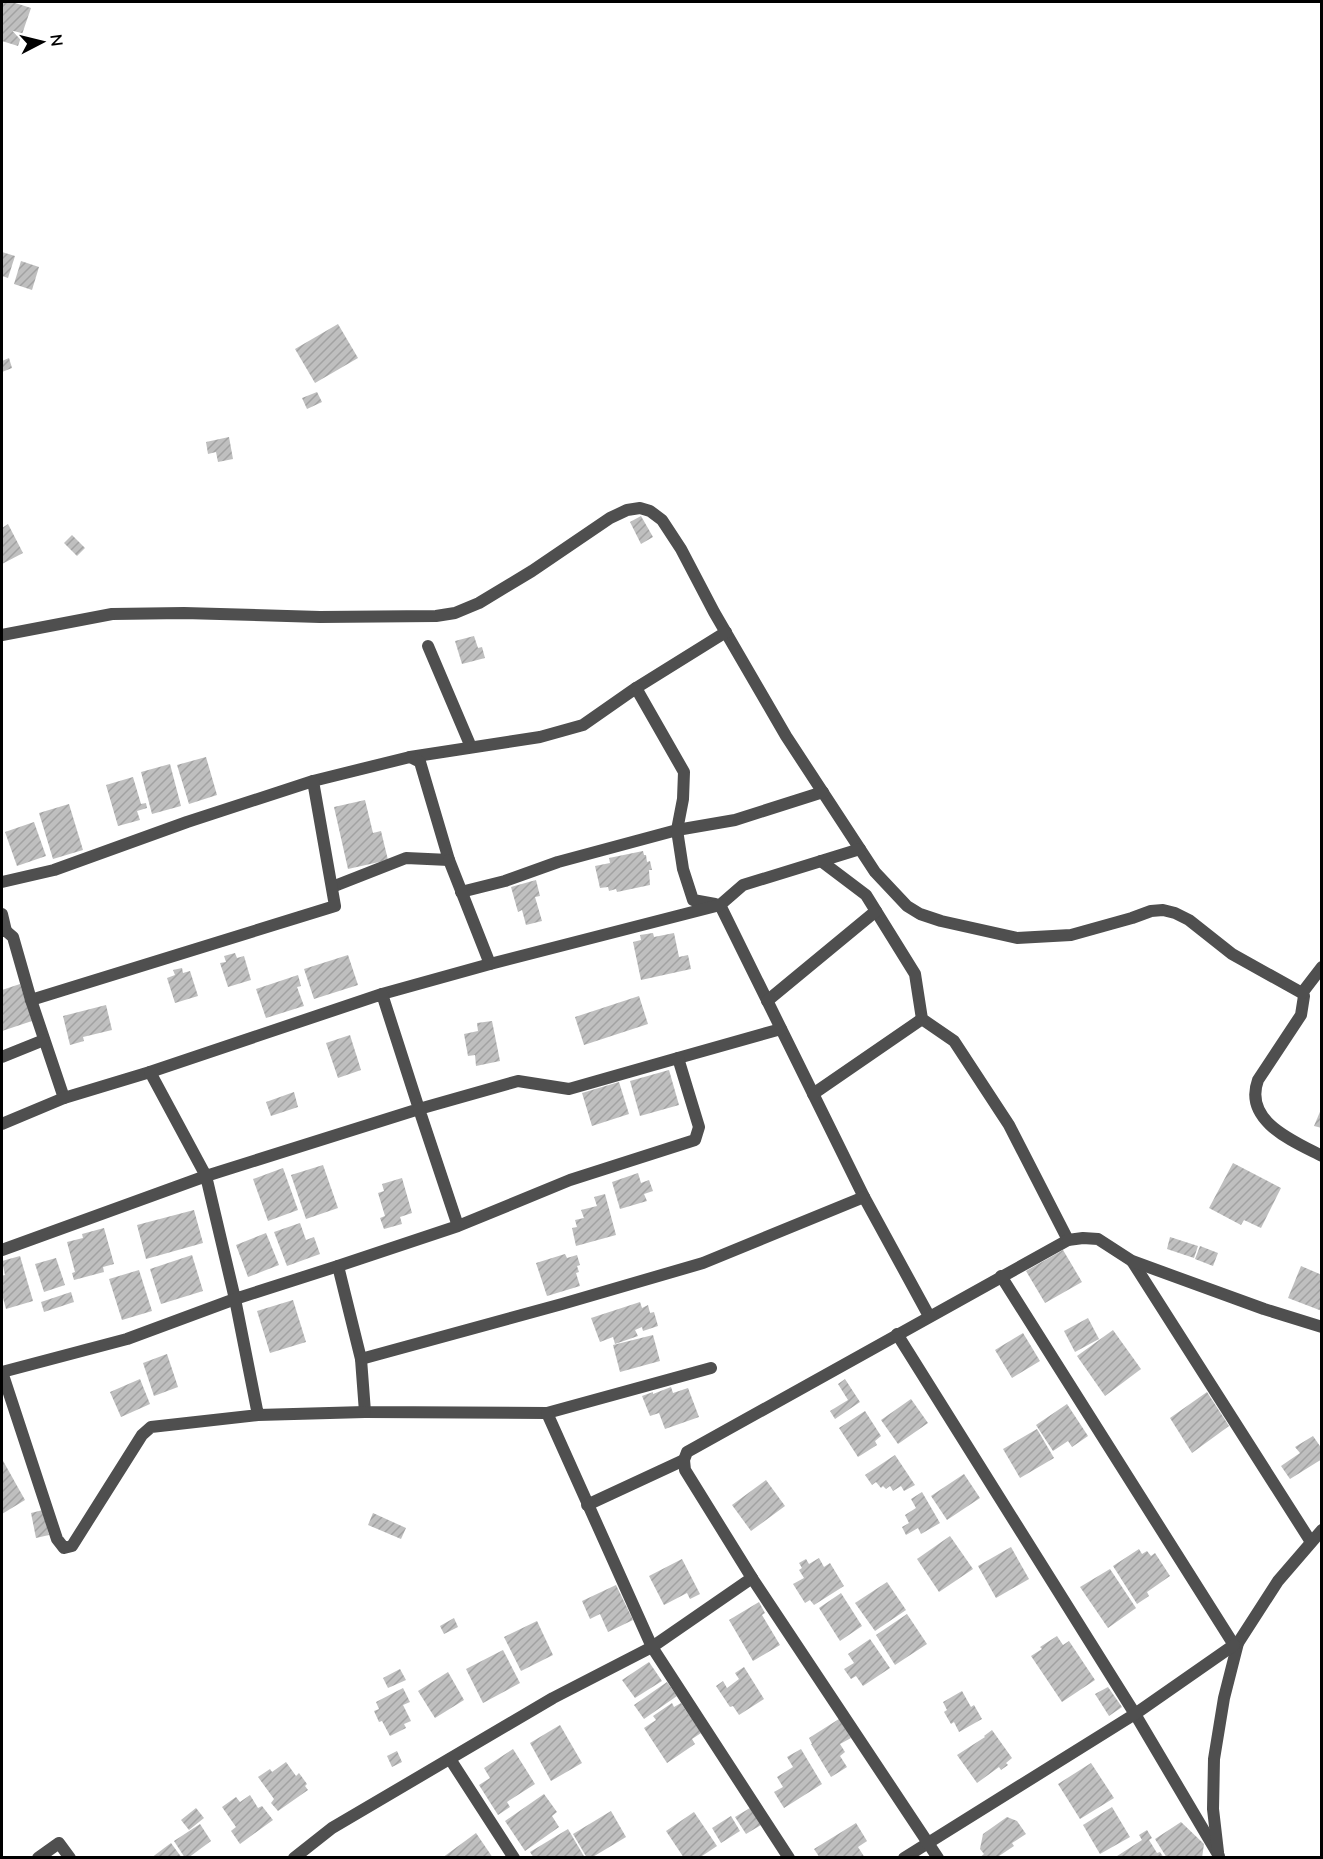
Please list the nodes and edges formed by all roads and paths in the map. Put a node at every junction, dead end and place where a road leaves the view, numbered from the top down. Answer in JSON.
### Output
{"nodes":[{"id":1,"x":726,"y":632,"type":"junction"},
{"id":2,"x":2,"y":635,"type":"edge"},
{"id":3,"x":428,"y":646,"type":"dead end"},
{"id":4,"x":636,"y":688,"type":"junction"},
{"id":5,"x":471,"y":747,"type":"junction"},
{"id":6,"x":410,"y":757,"type":"junction"},
{"id":7,"x":313,"y":781,"type":"junction"},
{"id":8,"x":823,"y":792,"type":"junction"},
{"id":9,"x":677,"y":830,"type":"junction"},
{"id":10,"x":860,"y":849,"type":"junction"},
{"id":11,"x":449,"y":860,"type":"junction"},
{"id":12,"x":821,"y":861,"type":"junction"},
{"id":13,"x":2,"y":882,"type":"edge"},
{"id":14,"x":332,"y":887,"type":"junction"},
{"id":15,"x":461,"y":892,"type":"junction"},
{"id":16,"x":720,"y":905,"type":"junction"},
{"id":17,"x":876,"y":911,"type":"junction"},
{"id":18,"x":2,"y":914,"type":"edge"},
{"id":19,"x":4,"y":931,"type":"edge"},
{"id":20,"x":490,"y":964,"type":"junction"},
{"id":21,"x":1322,"y":967,"type":"edge"},
{"id":22,"x":1302,"y":993,"type":"junction"},
{"id":23,"x":382,"y":994,"type":"junction"},
{"id":24,"x":30,"y":1000,"type":"junction"},
{"id":25,"x":767,"y":1001,"type":"junction"},
{"id":26,"x":921,"y":1020,"type":"junction"},
{"id":27,"x":781,"y":1029,"type":"junction"},
{"id":28,"x":44,"y":1040,"type":"junction"},
{"id":29,"x":2,"y":1057,"type":"edge"},
{"id":30,"x":678,"y":1058,"type":"junction"},
{"id":31,"x":150,"y":1072,"type":"junction"},
{"id":32,"x":813,"y":1094,"type":"junction"},
{"id":33,"x":64,"y":1098,"type":"junction"},
{"id":34,"x":420,"y":1109,"type":"junction"},
{"id":35,"x":2,"y":1124,"type":"edge"},
{"id":36,"x":1322,"y":1156,"type":"edge"},
{"id":37,"x":206,"y":1176,"type":"junction"},
{"id":38,"x":864,"y":1197,"type":"junction"},
{"id":39,"x":458,"y":1226,"type":"junction"},
{"id":40,"x":1068,"y":1240,"type":"junction"},
{"id":41,"x":2,"y":1250,"type":"edge"},
{"id":42,"x":1132,"y":1261,"type":"junction"},
{"id":43,"x":338,"y":1266,"type":"junction"},
{"id":44,"x":1001,"y":1276,"type":"junction"},
{"id":45,"x":235,"y":1299,"type":"junction"},
{"id":46,"x":929,"y":1316,"type":"junction"},
{"id":47,"x":1322,"y":1327,"type":"edge"},
{"id":48,"x":897,"y":1334,"type":"junction"},
{"id":49,"x":361,"y":1359,"type":"junction"},
{"id":50,"x":711,"y":1368,"type":"dead end"},
{"id":51,"x":2,"y":1372,"type":"edge"},
{"id":52,"x":365,"y":1412,"type":"junction"},
{"id":53,"x":547,"y":1413,"type":"junction"},
{"id":54,"x":258,"y":1415,"type":"junction"},
{"id":55,"x":684,"y":1460,"type":"junction"},
{"id":56,"x":587,"y":1505,"type":"junction"},
{"id":57,"x":1322,"y":1530,"type":"edge"},
{"id":58,"x":1311,"y":1542,"type":"junction"},
{"id":59,"x":752,"y":1578,"type":"junction"},
{"id":60,"x":1236,"y":1644,"type":"junction"},
{"id":61,"x":652,"y":1647,"type":"junction"},
{"id":62,"x":1135,"y":1713,"type":"junction"},
{"id":63,"x":450,"y":1760,"type":"junction"},
{"id":64,"x":928,"y":1842,"type":"junction"},
{"id":65,"x":38,"y":1857,"type":"edge"},
{"id":66,"x":70,"y":1857,"type":"edge"},
{"id":67,"x":294,"y":1857,"type":"edge"},
{"id":68,"x":514,"y":1857,"type":"edge"},
{"id":69,"x":789,"y":1857,"type":"edge"},
{"id":70,"x":904,"y":1857,"type":"edge"},
{"id":71,"x":938,"y":1857,"type":"edge"},
{"id":72,"x":1219,"y":1857,"type":"edge"}],
"edges":[{"from":1,"to":2,"type":"street"},
{"from":1,"to":4,"type":"street"},
{"from":1,"to":8,"type":"street"},
{"from":3,"to":5,"type":"street"},
{"from":4,"to":5,"type":"street"},
{"from":4,"to":9,"type":"street"},
{"from":5,"to":6,"type":"street"},
{"from":6,"to":7,"type":"street"},
{"from":6,"to":11,"type":"street"},
{"from":7,"to":13,"type":"street"},
{"from":7,"to":14,"type":"street"},
{"from":8,"to":9,"type":"street"},
{"from":8,"to":10,"type":"street"},
{"from":9,"to":15,"type":"street"},
{"from":9,"to":16,"type":"street"},
{"from":10,"to":12,"type":"street"},
{"from":10,"to":22,"type":"street"},
{"from":11,"to":14,"type":"street"},
{"from":11,"to":15,"type":"street"},
{"from":12,"to":16,"type":"street"},
{"from":12,"to":17,"type":"street"},
{"from":14,"to":24,"type":"street"},
{"from":15,"to":20,"type":"street"},
{"from":16,"to":20,"type":"street"},
{"from":16,"to":25,"type":"street"},
{"from":17,"to":25,"type":"street"},
{"from":17,"to":26,"type":"street"},
{"from":18,"to":19,"type":"street"},
{"from":19,"to":24,"type":"street"},
{"from":20,"to":23,"type":"street"},
{"from":21,"to":22,"type":"street"},
{"from":22,"to":36,"type":"street"},
{"from":23,"to":31,"type":"street"},
{"from":23,"to":34,"type":"street"},
{"from":24,"to":28,"type":"street"},
{"from":25,"to":27,"type":"street"},
{"from":26,"to":32,"type":"street"},
{"from":26,"to":40,"type":"street"},
{"from":27,"to":30,"type":"street"},
{"from":27,"to":32,"type":"street"},
{"from":28,"to":29,"type":"street"},
{"from":28,"to":33,"type":"street"},
{"from":30,"to":34,"type":"street"},
{"from":30,"to":39,"type":"street"},
{"from":31,"to":33,"type":"street"},
{"from":31,"to":37,"type":"street"},
{"from":32,"to":38,"type":"street"},
{"from":33,"to":35,"type":"street"},
{"from":34,"to":37,"type":"street"},
{"from":34,"to":39,"type":"street"},
{"from":37,"to":41,"type":"street"},
{"from":37,"to":45,"type":"street"},
{"from":38,"to":46,"type":"street"},
{"from":38,"to":49,"type":"street"},
{"from":39,"to":43,"type":"street"},
{"from":40,"to":42,"type":"street"},
{"from":40,"to":44,"type":"street"},
{"from":42,"to":47,"type":"street"},
{"from":42,"to":58,"type":"street"},
{"from":43,"to":45,"type":"street"},
{"from":43,"to":49,"type":"street"},
{"from":44,"to":46,"type":"street"},
{"from":44,"to":60,"type":"street"},
{"from":45,"to":51,"type":"street"},
{"from":45,"to":54,"type":"street"},
{"from":46,"to":48,"type":"street"},
{"from":48,"to":55,"type":"street"},
{"from":48,"to":62,"type":"street"},
{"from":49,"to":52,"type":"street"},
{"from":50,"to":53,"type":"street"},
{"from":51,"to":54,"type":"street"},
{"from":52,"to":53,"type":"street"},
{"from":52,"to":54,"type":"street"},
{"from":53,"to":56,"type":"street"},
{"from":55,"to":56,"type":"street"},
{"from":55,"to":59,"type":"street"},
{"from":56,"to":61,"type":"street"},
{"from":57,"to":58,"type":"street"},
{"from":58,"to":60,"type":"street"},
{"from":59,"to":61,"type":"street"},
{"from":59,"to":64,"type":"street"},
{"from":60,"to":62,"type":"street"},
{"from":60,"to":72,"type":"street"},
{"from":61,"to":63,"type":"street"},
{"from":61,"to":69,"type":"street"},
{"from":62,"to":64,"type":"street"},
{"from":62,"to":72,"type":"street"},
{"from":63,"to":67,"type":"street"},
{"from":63,"to":68,"type":"street"},
{"from":64,"to":70,"type":"street"},
{"from":64,"to":71,"type":"street"},
{"from":65,"to":66,"type":"street"}]}
